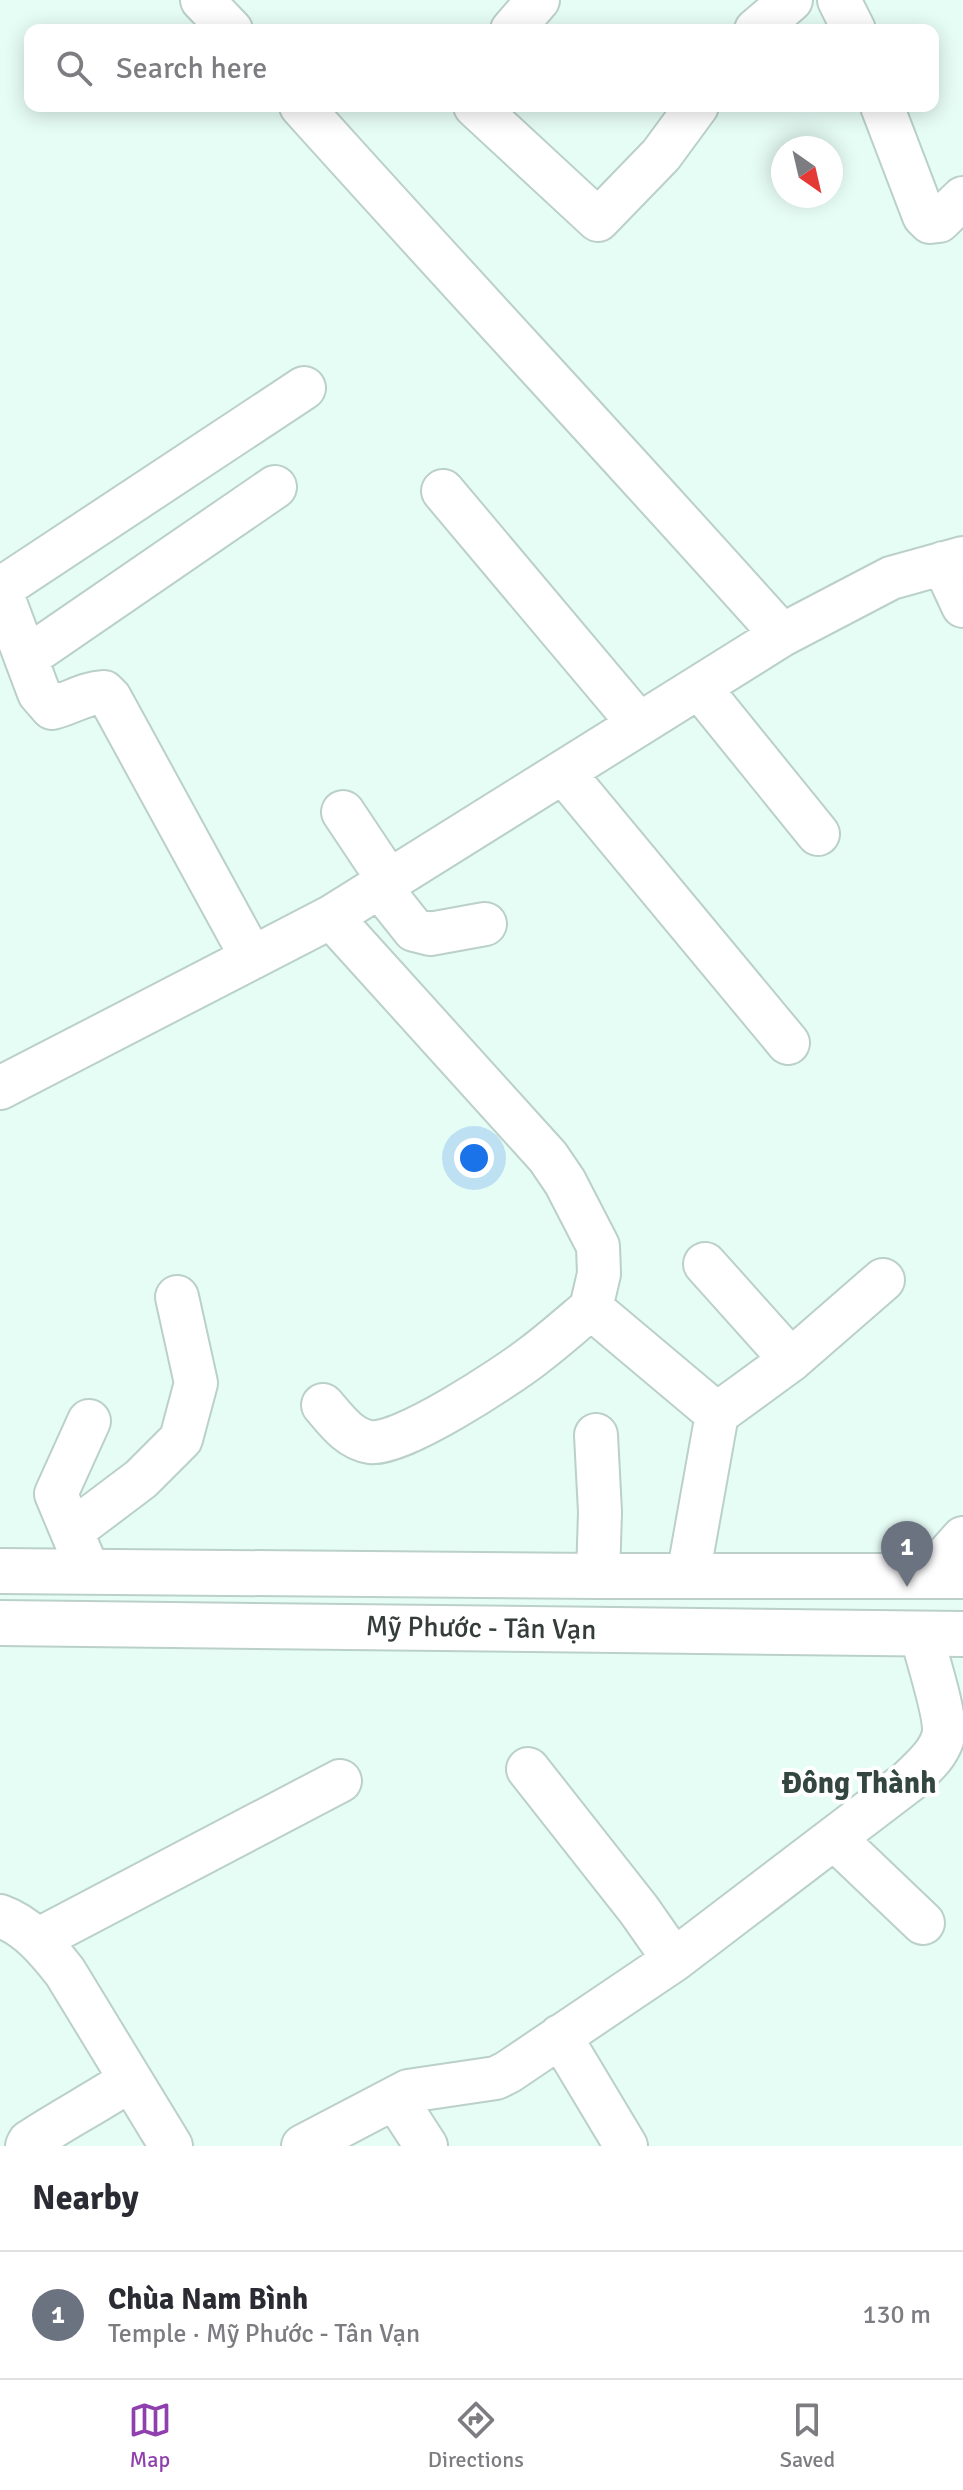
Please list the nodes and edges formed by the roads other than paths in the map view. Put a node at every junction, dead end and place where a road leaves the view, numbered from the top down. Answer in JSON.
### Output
{"nodes":[{"id":1,"x":202,"y":0,"type":"edge"},
{"id":2,"x":538,"y":0,"type":"edge"},
{"id":3,"x":791,"y":0,"type":"edge"},
{"id":4,"x":839,"y":0,"type":"edge"},
{"id":5,"x":225,"y":24,"type":"edge"},
{"id":6,"x":517,"y":24,"type":"edge"},
{"id":7,"x":763,"y":24,"type":"edge"},
{"id":8,"x":851,"y":24,"type":"edge"},
{"id":9,"x":306,"y":112,"type":"edge"},
{"id":10,"x":481,"y":112,"type":"edge"},
{"id":11,"x":693,"y":112,"type":"edge"},
{"id":12,"x":884,"y":112,"type":"edge"},
{"id":13,"x":963,"y":198,"type":"edge"},
{"id":14,"x":304,"y":388,"type":"dead end"},
{"id":15,"x":275,"y":487,"type":"dead end"},
{"id":16,"x":443,"y":491,"type":"dead end"},
{"id":17,"x":953,"y":561,"type":"edge"},
{"id":18,"x":0,"y":589,"type":"edge"},
{"id":19,"x":963,"y":606,"type":"edge"},
{"id":20,"x":782,"y":635,"type":"junction"},
{"id":21,"x":21,"y":658,"type":"edge"},
{"id":22,"x":699,"y":687,"type":"junction"},
{"id":23,"x":639,"y":724,"type":"junction"},
{"id":24,"x":563,"y":772,"type":"junction"},
{"id":25,"x":343,"y":812,"type":"dead end"},
{"id":26,"x":818,"y":834,"type":"dead end"},
{"id":27,"x":384,"y":884,"type":"junction"},
{"id":28,"x":331,"y":917,"type":"junction"},
{"id":29,"x":485,"y":924,"type":"dead end"},
{"id":30,"x":252,"y":958,"type":"junction"},
{"id":31,"x":788,"y":1043,"type":"dead end"},
{"id":32,"x":0,"y":1088,"type":"edge"},
{"id":33,"x":705,"y":1264,"type":"dead end"},
{"id":34,"x":883,"y":1280,"type":"dead end"},
{"id":35,"x":177,"y":1297,"type":"dead end"},
{"id":36,"x":591,"y":1308,"type":"junction"},
{"id":37,"x":791,"y":1360,"type":"junction"},
{"id":38,"x":323,"y":1405,"type":"dead end"},
{"id":39,"x":717,"y":1414,"type":"junction"},
{"id":40,"x":89,"y":1421,"type":"dead end"},
{"id":41,"x":596,"y":1435,"type":"dead end"},
{"id":42,"x":72,"y":1531,"type":"junction"},
{"id":43,"x":963,"y":1538,"type":"edge"},
{"id":44,"x":0,"y":1571,"type":"edge"},
{"id":45,"x":88,"y":1572,"type":"junction"},
{"id":46,"x":946,"y":1575,"type":"edge"},
{"id":47,"x":598,"y":1576,"type":"junction"},
{"id":48,"x":688,"y":1576,"type":"junction"},
{"id":49,"x":0,"y":1623,"type":"edge"},
{"id":50,"x":942,"y":1634,"type":"edge"},
{"id":51,"x":953,"y":1718,"type":"edge"},
{"id":52,"x":528,"y":1769,"type":"dead end"},
{"id":53,"x":340,"y":1781,"type":"dead end"},
{"id":54,"x":835,"y":1839,"type":"junction"},
{"id":55,"x":0,"y":1916,"type":"edge"},
{"id":56,"x":923,"y":1923,"type":"dead end"},
{"id":57,"x":37,"y":1940,"type":"junction"},
{"id":58,"x":674,"y":1960,"type":"junction"},
{"id":59,"x":560,"y":2036,"type":"junction"},
{"id":60,"x":130,"y":2080,"type":"junction"},
{"id":61,"x":395,"y":2098,"type":"junction"},
{"id":62,"x":27,"y":2146,"type":"edge"},
{"id":63,"x":171,"y":2146,"type":"edge"},
{"id":64,"x":303,"y":2146,"type":"edge"},
{"id":65,"x":426,"y":2146,"type":"edge"},
{"id":66,"x":626,"y":2146,"type":"edge"}],
"edges":[{"from":1,"to":5,"type":"street"},
{"from":2,"to":6,"type":"street"},
{"from":3,"to":7,"type":"street"},
{"from":4,"to":8,"type":"street"},
{"from":9,"to":20,"type":"street"},
{"from":10,"to":11,"type":"street"},
{"from":12,"to":13,"type":"street"},
{"from":14,"to":18,"type":"street"},
{"from":15,"to":21,"type":"street"},
{"from":16,"to":23,"type":"street"},
{"from":17,"to":19,"type":"street"},
{"from":17,"to":20,"type":"street"},
{"from":18,"to":21,"type":"street"},
{"from":20,"to":22,"type":"street"},
{"from":21,"to":30,"type":"street"},
{"from":22,"to":23,"type":"street"},
{"from":22,"to":26,"type":"street"},
{"from":23,"to":24,"type":"street"},
{"from":24,"to":27,"type":"street"},
{"from":24,"to":31,"type":"street"},
{"from":25,"to":27,"type":"street"},
{"from":27,"to":28,"type":"street"},
{"from":27,"to":29,"type":"street"},
{"from":28,"to":30,"type":"street"},
{"from":28,"to":36,"type":"street"},
{"from":30,"to":32,"type":"street"},
{"from":33,"to":37,"type":"street"},
{"from":34,"to":37,"type":"street"},
{"from":35,"to":42,"type":"street"},
{"from":36,"to":38,"type":"street"},
{"from":36,"to":39,"type":"street"},
{"from":37,"to":39,"type":"street"},
{"from":39,"to":48,"type":"street"},
{"from":40,"to":42,"type":"street"},
{"from":41,"to":47,"type":"street"},
{"from":42,"to":45,"type":"street"},
{"from":43,"to":46,"type":"street"},
{"from":44,"to":45,"type":"main road","name":"Mỹ Phước - Tân Vạn"},
{"from":45,"to":47,"type":"main road","name":"Mỹ Phước - Tân Vạn"},
{"from":46,"to":48,"type":"main road","name":"Mỹ Phước - Tân Vạn"},
{"from":47,"to":48,"type":"main road","name":"Mỹ Phước - Tân Vạn"},
{"from":49,"to":50,"type":"main road","name":"Mỹ Phước - Tân Vạn"},
{"from":50,"to":51,"type":"street"},
{"from":51,"to":54,"type":"street"},
{"from":52,"to":58,"type":"street"},
{"from":53,"to":57,"type":"street"},
{"from":54,"to":56,"type":"street"},
{"from":54,"to":58,"type":"street"},
{"from":55,"to":57,"type":"street"},
{"from":57,"to":60,"type":"street"},
{"from":58,"to":59,"type":"street"},
{"from":59,"to":61,"type":"street"},
{"from":59,"to":66,"type":"street"},
{"from":60,"to":62,"type":"street"},
{"from":60,"to":63,"type":"street"},
{"from":61,"to":64,"type":"street"},
{"from":61,"to":65,"type":"street"}]}
